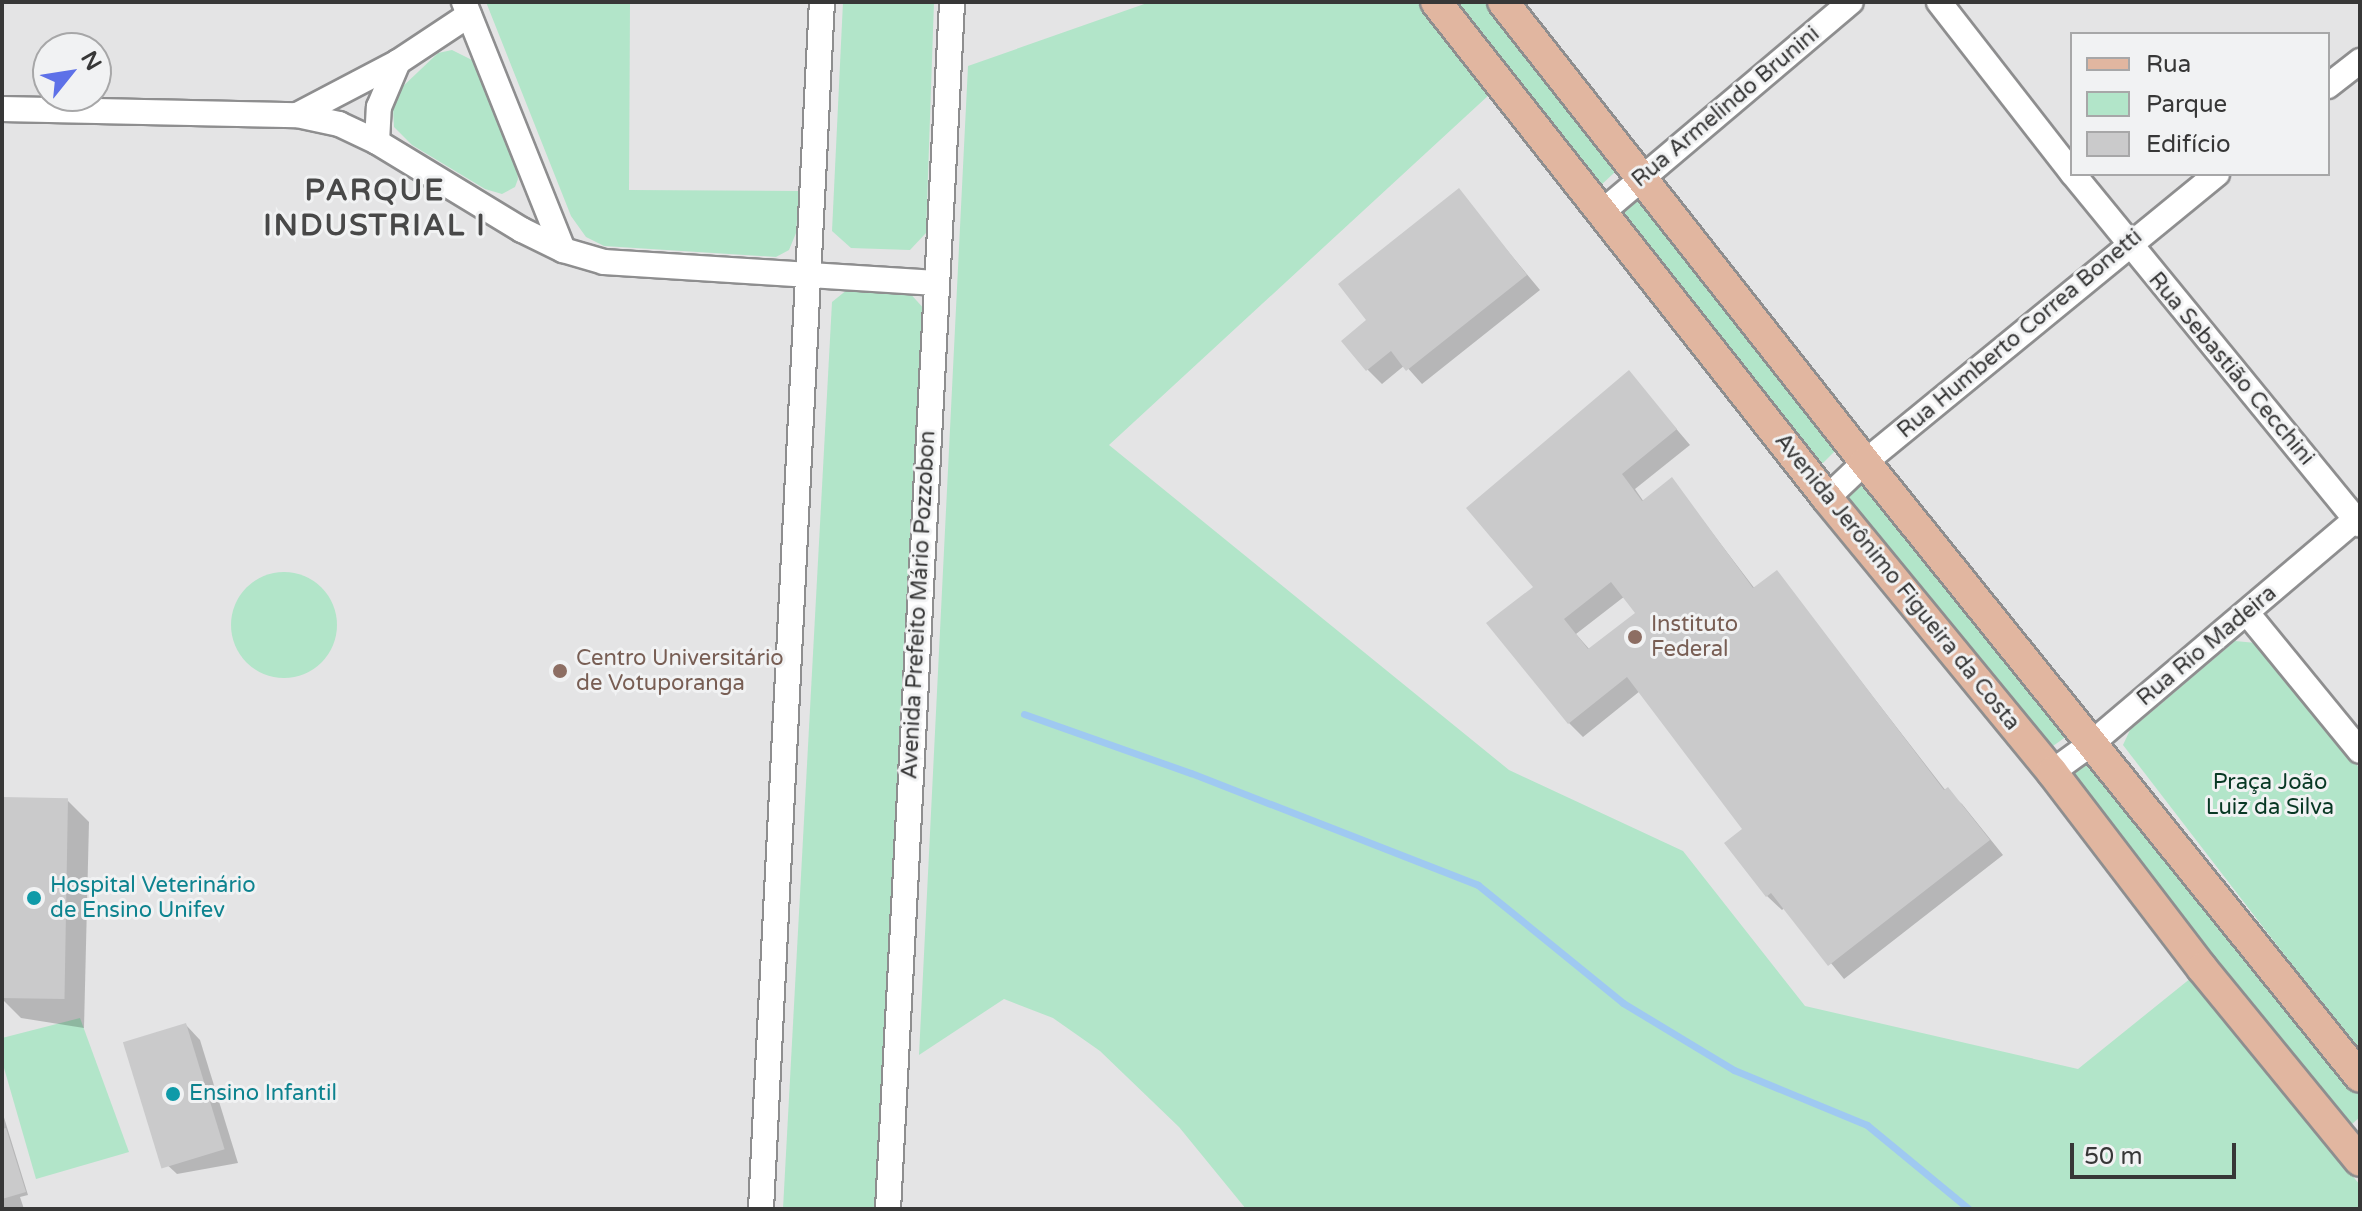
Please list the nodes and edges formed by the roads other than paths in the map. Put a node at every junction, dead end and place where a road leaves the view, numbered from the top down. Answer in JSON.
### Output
{"nodes":[{"id":1,"x":822,"y":2,"type":"edge"},
{"id":2,"x":952,"y":2,"type":"edge"},
{"id":3,"x":1436,"y":2,"type":"edge"},
{"id":4,"x":1503,"y":2,"type":"edge"},
{"id":5,"x":1851,"y":2,"type":"edge"},
{"id":6,"x":1939,"y":2,"type":"edge"},
{"id":7,"x":466,"y":9,"type":"edge"},
{"id":8,"x":2360,"y":61,"type":"edge"},
{"id":9,"x":398,"y":62,"type":"junction"},
{"id":10,"x":2330,"y":84,"type":"edge"},
{"id":11,"x":2,"y":109,"type":"edge"},
{"id":12,"x":297,"y":115,"type":"junction"},
{"id":13,"x":377,"y":142,"type":"junction"},
{"id":14,"x":2070,"y":171,"type":"edge"},
{"id":15,"x":2074,"y":176,"type":"edge"},
{"id":16,"x":2214,"y":176,"type":"edge"},
{"id":17,"x":1641,"y":177,"type":"junction"},
{"id":18,"x":1601,"y":213,"type":"junction"},
{"id":19,"x":2128,"y":245,"type":"junction"},
{"id":20,"x":563,"y":250,"type":"junction"},
{"id":21,"x":806,"y":275,"type":"junction"},
{"id":22,"x":936,"y":283,"type":"junction"},
{"id":23,"x":1865,"y":462,"type":"junction"},
{"id":24,"x":1827,"y":498,"type":"junction"},
{"id":25,"x":2358,"y":520,"type":"edge"},
{"id":26,"x":2247,"y":613,"type":"junction"},
{"id":27,"x":2092,"y":743,"type":"junction"},
{"id":28,"x":2360,"y":751,"type":"edge"},
{"id":29,"x":2052,"y":772,"type":"junction"},
{"id":30,"x":2360,"y":1077,"type":"edge"},
{"id":31,"x":2356,"y":1147,"type":"edge"},
{"id":32,"x":761,"y":1209,"type":"edge"},
{"id":33,"x":888,"y":1209,"type":"edge"}],
"edges":[{"from":1,"to":21,"type":"street"},
{"from":2,"to":22,"type":"street","name":"Avenida Prefeito Mário Pozzobon"},
{"from":3,"to":18,"type":"main road","name":"Avenida Jerônimo Figueira da Costa"},
{"from":4,"to":17,"type":"main road"},
{"from":5,"to":17,"type":"street","name":"Rua Armelindo Brunini"},
{"from":6,"to":14,"type":"street","name":"Rua Sebastião Cecchini"},
{"from":7,"to":9,"type":"street"},
{"from":7,"to":20,"type":"street"},
{"from":8,"to":10,"type":"street"},
{"from":9,"to":12,"type":"street"},
{"from":9,"to":13,"type":"street"},
{"from":11,"to":12,"type":"street"},
{"from":12,"to":13,"type":"street"},
{"from":13,"to":20,"type":"street"},
{"from":15,"to":19,"type":"street","name":"Rua Sebastião Cecchini"},
{"from":16,"to":19,"type":"street","name":"Rua Humberto Correa Bonetti"},
{"from":17,"to":18,"type":"street","name":"Rua Armelindo Brunini"},
{"from":17,"to":23,"type":"main road"},
{"from":18,"to":24,"type":"main road","name":"Avenida Jerônimo Figueira da Costa"},
{"from":19,"to":23,"type":"street","name":"Rua Humberto Correa Bonetti"},
{"from":19,"to":25,"type":"street","name":"Rua Sebastião Cecchini"},
{"from":20,"to":21,"type":"street"},
{"from":21,"to":22,"type":"street"},
{"from":21,"to":32,"type":"street"},
{"from":22,"to":33,"type":"street","name":"Avenida Prefeito Mário Pozzobon"},
{"from":23,"to":24,"type":"street","name":"Rua Humberto Correa Bonetti"},
{"from":23,"to":27,"type":"main road"},
{"from":24,"to":29,"type":"main road","name":"Avenida Jerônimo Figueira da Costa"},
{"from":25,"to":26,"type":"street","name":"Rua Rio Madeira"},
{"from":26,"to":27,"type":"street","name":"Rua Rio Madeira"},
{"from":26,"to":28,"type":"street"},
{"from":27,"to":29,"type":"street","name":"Rua Rio Madeira"},
{"from":27,"to":30,"type":"main road"},
{"from":29,"to":31,"type":"main road","name":"Avenida Jerônimo Figueira da Costa"}]}
